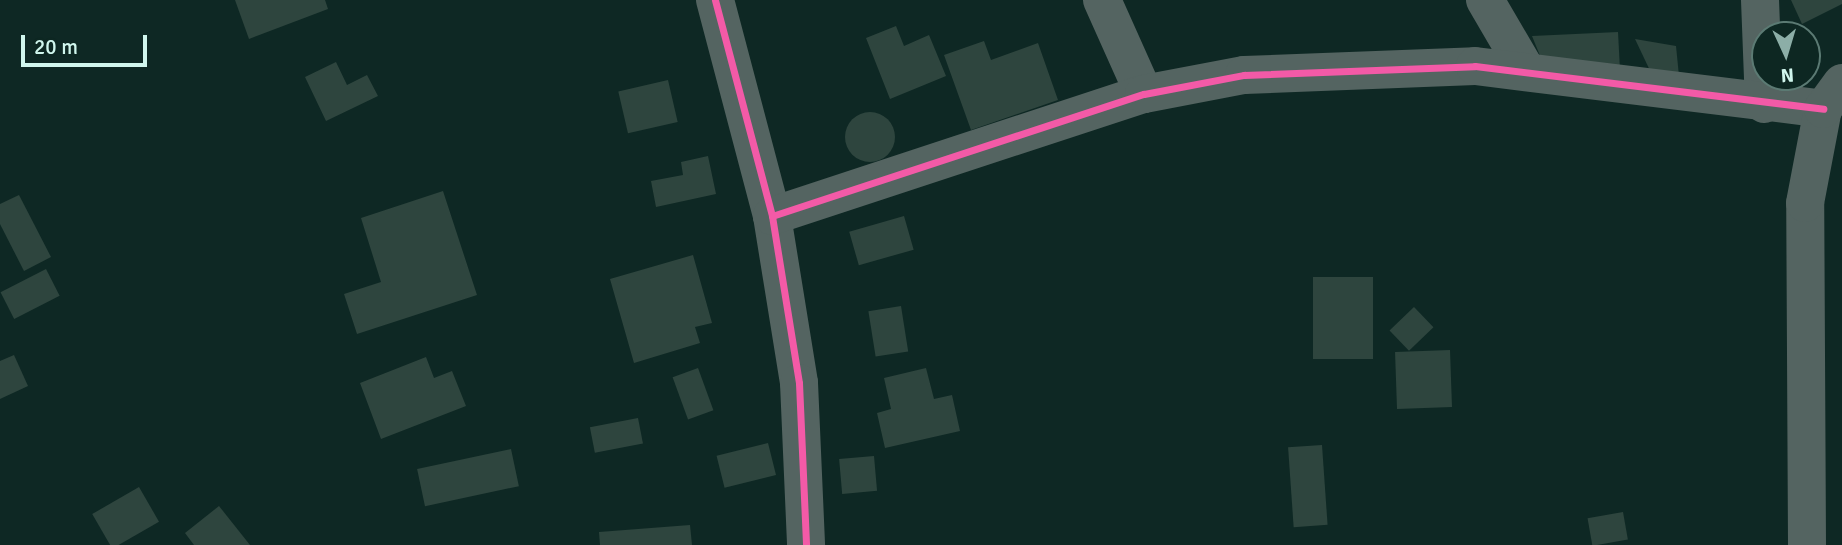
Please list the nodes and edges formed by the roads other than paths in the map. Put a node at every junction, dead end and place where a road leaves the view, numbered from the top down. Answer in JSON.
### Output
{"nodes":[{"id":1,"x":715,"y":0,"type":"edge"},
{"id":2,"x":1102,"y":0,"type":"edge"},
{"id":3,"x":1485,"y":0,"type":"edge"},
{"id":4,"x":1760,"y":0,"type":"edge"},
{"id":5,"x":1527,"y":72,"type":"junction"},
{"id":6,"x":1144,"y":94,"type":"junction"},
{"id":7,"x":1833,"y":96,"type":"edge"},
{"id":8,"x":1764,"y":104,"type":"junction"},
{"id":9,"x":772,"y":216,"type":"junction"},
{"id":10,"x":806,"y":545,"type":"edge"},
{"id":11,"x":1807,"y":545,"type":"edge"}],
"edges":[{"from":1,"to":9,"type":"street"},
{"from":2,"to":6,"type":"street"},
{"from":3,"to":5,"type":"street"},
{"from":4,"to":8,"type":"street"},
{"from":5,"to":6,"type":"street"},
{"from":5,"to":8,"type":"street"},
{"from":6,"to":9,"type":"street"},
{"from":7,"to":8,"type":"street"},
{"from":7,"to":11,"type":"street"},
{"from":9,"to":10,"type":"street"}]}
